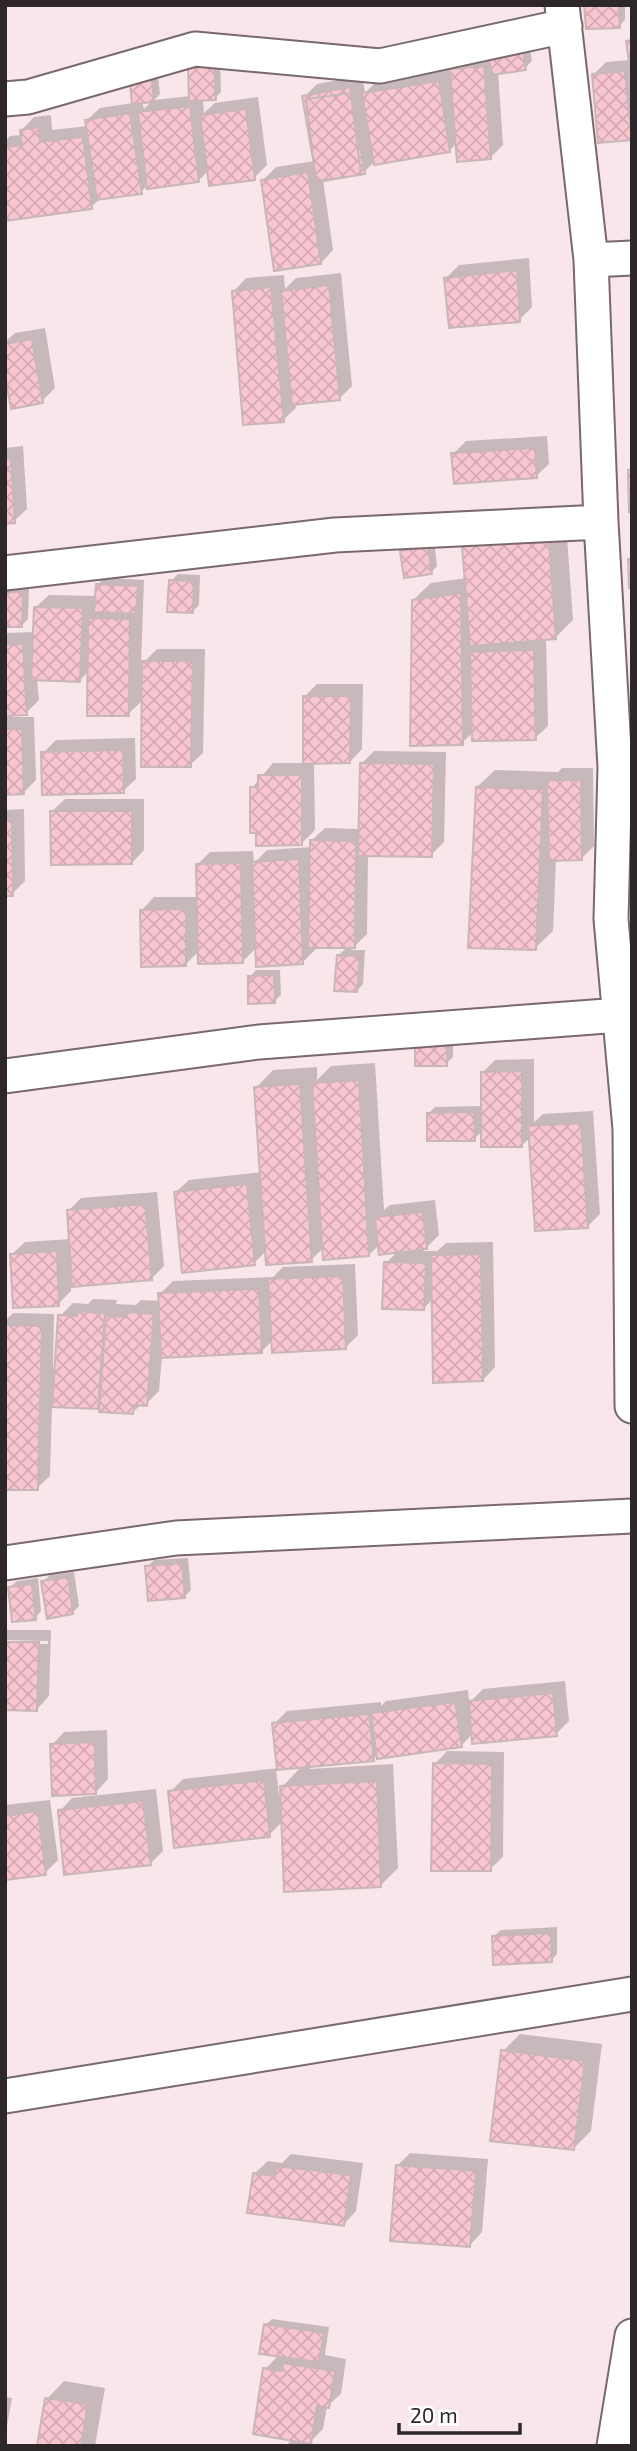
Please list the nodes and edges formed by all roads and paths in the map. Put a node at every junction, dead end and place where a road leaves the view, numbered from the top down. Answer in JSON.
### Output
{"nodes":[{"id":1,"x":564,"y":15,"type":"edge"},
{"id":2,"x":5,"y":99,"type":"edge"},
{"id":3,"x":632,"y":258,"type":"edge"},
{"id":4,"x":591,"y":260,"type":"junction"},
{"id":5,"x":601,"y":522,"type":"junction"},
{"id":6,"x":5,"y":573,"type":"edge"},
{"id":7,"x":620,"y":1015,"type":"junction"},
{"id":8,"x":5,"y":1076,"type":"edge"},
{"id":9,"x":632,"y":1406,"type":"edge"},
{"id":10,"x":632,"y":1516,"type":"edge"},
{"id":11,"x":5,"y":1563,"type":"edge"},
{"id":12,"x":632,"y":1994,"type":"edge"},
{"id":13,"x":5,"y":2096,"type":"edge"},
{"id":14,"x":632,"y":2336,"type":"edge"},
{"id":15,"x":614,"y":2446,"type":"edge"}],
"edges":[{"from":1,"to":2,"type":"street"},
{"from":1,"to":4,"type":"street"},
{"from":3,"to":4,"type":"street"},
{"from":4,"to":5,"type":"street"},
{"from":5,"to":6,"type":"street"},
{"from":5,"to":7,"type":"street"},
{"from":7,"to":8,"type":"street"},
{"from":7,"to":9,"type":"street"},
{"from":10,"to":11,"type":"street"},
{"from":12,"to":13,"type":"street"},
{"from":14,"to":15,"type":"street"}]}
